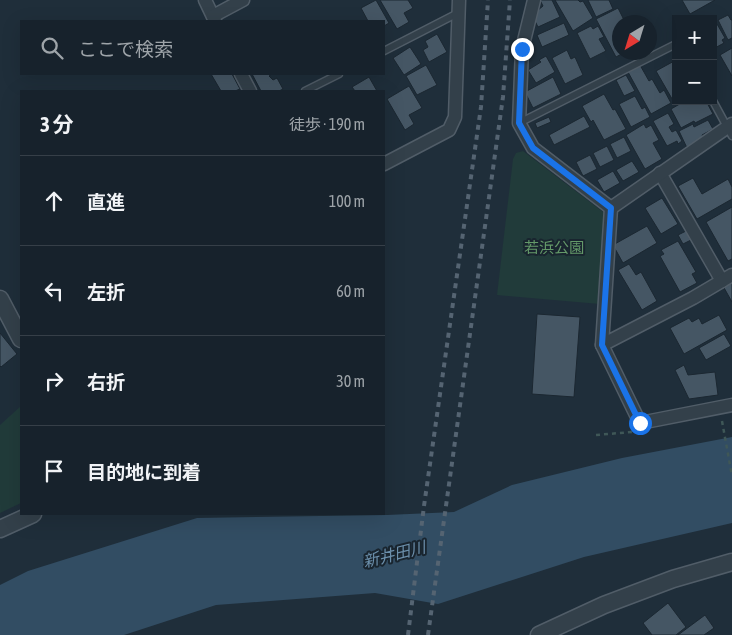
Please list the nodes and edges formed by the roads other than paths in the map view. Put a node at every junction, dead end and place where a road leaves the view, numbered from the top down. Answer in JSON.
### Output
{"nodes":[{"id":1,"x":205,"y":0,"type":"edge"},
{"id":2,"x":243,"y":0,"type":"edge"},
{"id":3,"x":459,"y":0,"type":"edge"},
{"id":4,"x":534,"y":0,"type":"edge"},
{"id":5,"x":458,"y":13,"type":"junction"},
{"id":6,"x":214,"y":19,"type":"edge"},
{"id":7,"x":672,"y":46,"type":"edge"},
{"id":8,"x":385,"y":50,"type":"edge"},
{"id":9,"x":242,"y":75,"type":"edge"},
{"id":10,"x":338,"y":75,"type":"edge"},
{"id":11,"x":249,"y":90,"type":"edge"},
{"id":12,"x":307,"y":90,"type":"edge"},
{"id":13,"x":715,"y":105,"type":"edge"},
{"id":14,"x":519,"y":123,"type":"junction"},
{"id":15,"x":730,"y":129,"type":"edge"},
{"id":16,"x":385,"y":163,"type":"edge"},
{"id":17,"x":660,"y":174,"type":"junction"},
{"id":18,"x":611,"y":208,"type":"junction"},
{"id":19,"x":727,"y":278,"type":"edge"},
{"id":20,"x":1,"y":305,"type":"edge"},
{"id":21,"x":20,"y":337,"type":"edge"},
{"id":22,"x":602,"y":345,"type":"junction"},
{"id":23,"x":732,"y":405,"type":"edge"},
{"id":24,"x":31,"y":515,"type":"edge"},
{"id":25,"x":0,"y":529,"type":"edge"},
{"id":26,"x":732,"y":562,"type":"edge"},
{"id":27,"x":539,"y":635,"type":"edge"}],
"edges":[{"from":1,"to":6,"type":"street"},
{"from":2,"to":6,"type":"street"},
{"from":3,"to":5,"type":"street"},
{"from":4,"to":14,"type":"street"},
{"from":5,"to":8,"type":"lane"},
{"from":5,"to":16,"type":"street"},
{"from":7,"to":14,"type":"lane"},
{"from":9,"to":11,"type":"street"},
{"from":10,"to":12,"type":"lane"},
{"from":13,"to":15,"type":"lane"},
{"from":14,"to":18,"type":"street"},
{"from":15,"to":17,"type":"street"},
{"from":17,"to":18,"type":"street"},
{"from":17,"to":19,"type":"street"},
{"from":18,"to":22,"type":"street"},
{"from":19,"to":22,"type":"street"},
{"from":20,"to":21,"type":"street"},
{"from":22,"to":23,"type":"street"},
{"from":24,"to":25,"type":"street"},
{"from":26,"to":27,"type":"street"}]}
